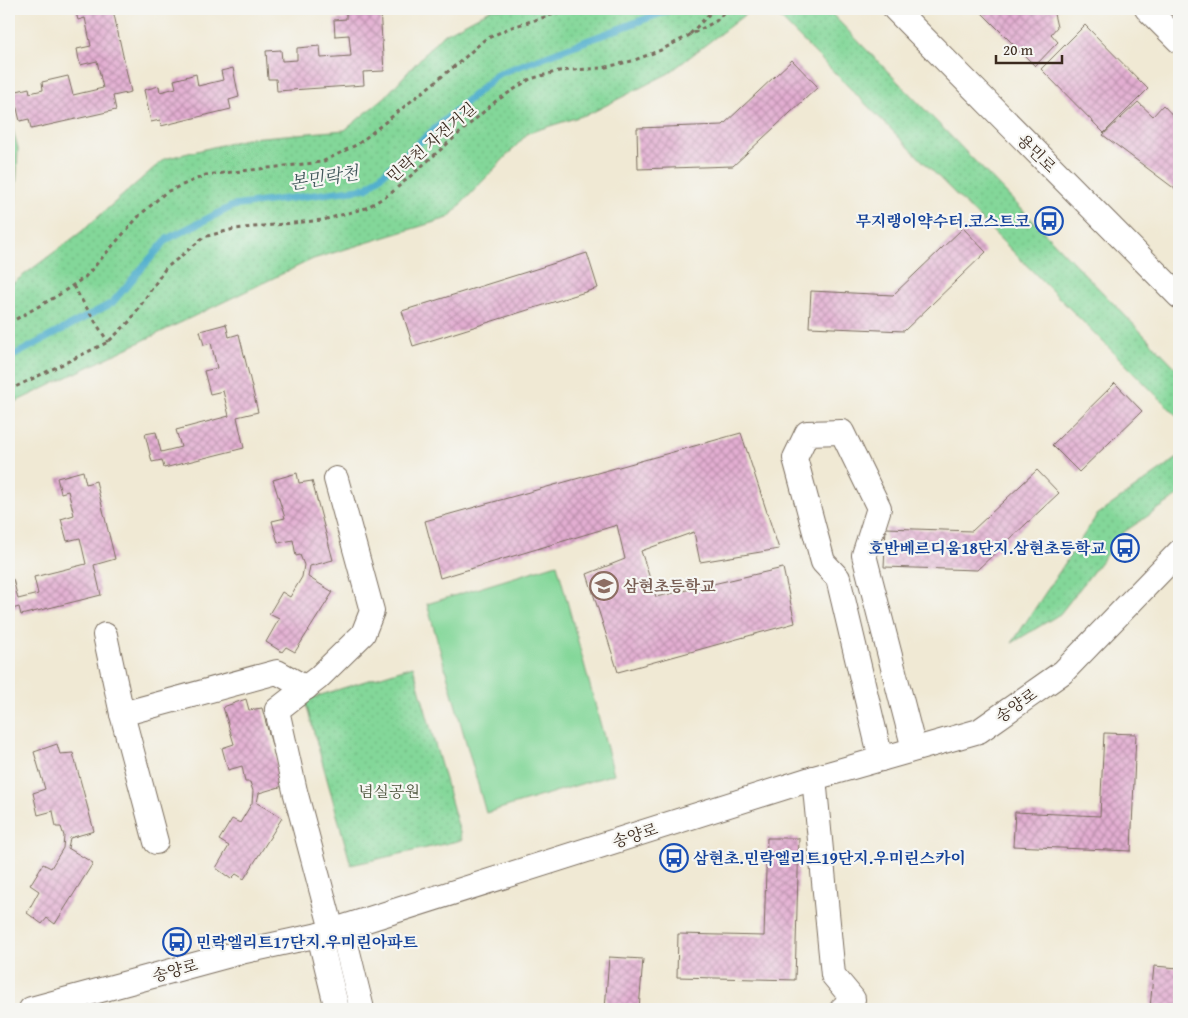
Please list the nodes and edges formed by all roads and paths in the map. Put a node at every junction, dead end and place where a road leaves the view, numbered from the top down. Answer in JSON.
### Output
{"nodes":[{"id":1,"x":578,"y":9,"type":"edge"},
{"id":2,"x":714,"y":9,"type":"edge"},
{"id":3,"x":728,"y":9,"type":"edge"},
{"id":4,"x":895,"y":9,"type":"edge"},
{"id":5,"x":1147,"y":9,"type":"edge"},
{"id":6,"x":688,"y":36,"type":"junction"},
{"id":7,"x":1179,"y":41,"type":"edge"},
{"id":8,"x":73,"y":286,"type":"junction"},
{"id":9,"x":1179,"y":296,"type":"edge"},
{"id":10,"x":9,"y":323,"type":"edge"},
{"id":11,"x":108,"y":342,"type":"junction"},
{"id":12,"x":9,"y":390,"type":"edge"},
{"id":13,"x":336,"y":479,"type":"dead end"},
{"id":14,"x":1179,"y":552,"type":"edge"},
{"id":15,"x":105,"y":635,"type":"dead end"},
{"id":16,"x":306,"y":688,"type":"junction"},
{"id":17,"x":122,"y":714,"type":"junction"},
{"id":18,"x":914,"y":749,"type":"junction"},
{"id":19,"x":881,"y":759,"type":"junction"},
{"id":20,"x":814,"y":778,"type":"junction"},
{"id":21,"x":156,"y":842,"type":"dead end"},
{"id":22,"x":331,"y":931,"type":"junction"},
{"id":23,"x":31,"y":1009,"type":"edge"},
{"id":24,"x":336,"y":1009,"type":"edge"},
{"id":25,"x":362,"y":1009,"type":"edge"},
{"id":26,"x":842,"y":1009,"type":"edge"}],
"edges":[{"from":1,"to":8,"type":"path"},
{"from":2,"to":6,"type":"path"},
{"from":3,"to":6,"type":"path","name":"민락천 자전거길"},
{"from":4,"to":9,"type":"street","name":"용민로"},
{"from":5,"to":7,"type":"street"},
{"from":6,"to":11,"type":"path","name":"민락천 자전거길"},
{"from":8,"to":10,"type":"path"},
{"from":8,"to":11,"type":"path"},
{"from":11,"to":12,"type":"path","name":"민락천 자전거길"},
{"from":13,"to":16,"type":"street"},
{"from":14,"to":18,"type":"street","name":"송양로"},
{"from":15,"to":17,"type":"street"},
{"from":16,"to":17,"type":"street"},
{"from":16,"to":22,"type":"street"},
{"from":17,"to":21,"type":"street"},
{"from":18,"to":19,"type":"street","name":"송양로"},
{"from":18,"to":19,"type":"street"},
{"from":19,"to":20,"type":"street","name":"송양로"},
{"from":20,"to":22,"type":"street","name":"송양로"},
{"from":20,"to":26,"type":"street"},
{"from":22,"to":23,"type":"street","name":"송양로"},
{"from":22,"to":24,"type":"street"},
{"from":22,"to":25,"type":"street"}]}
